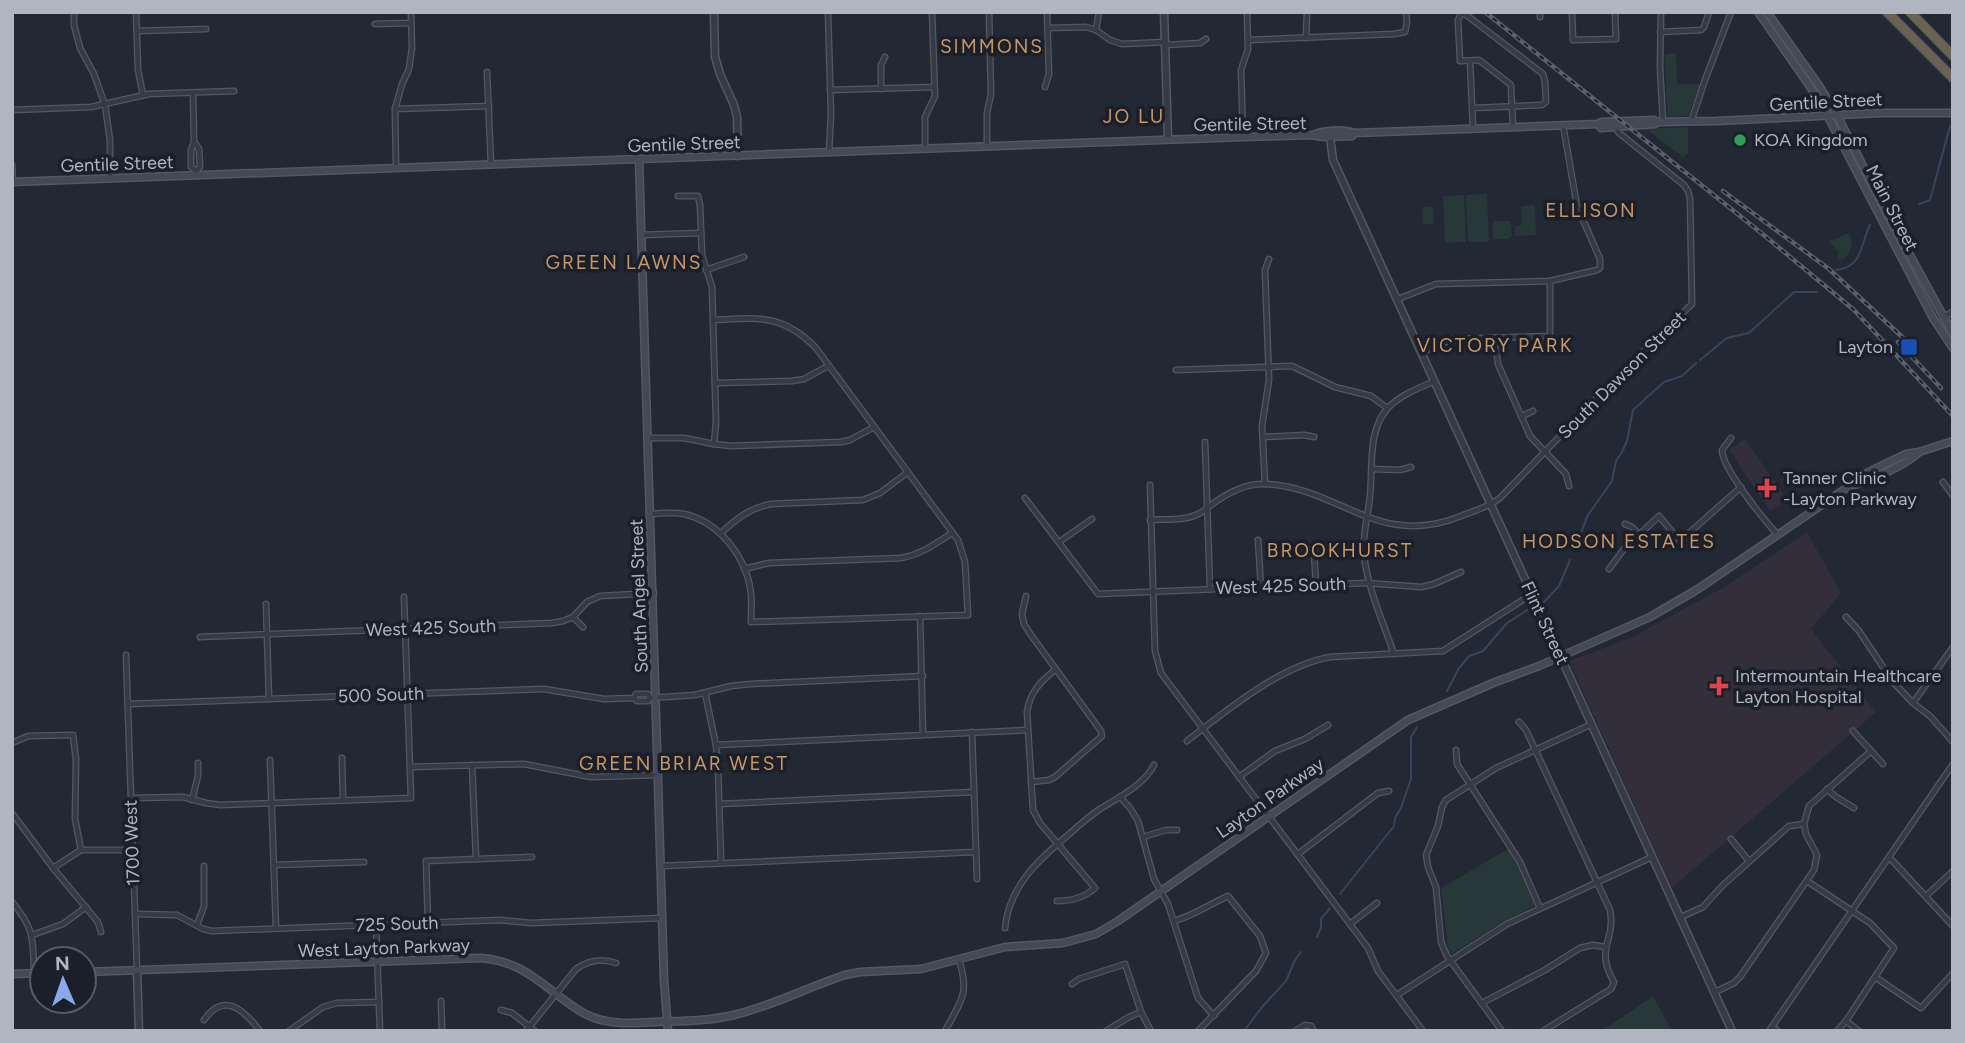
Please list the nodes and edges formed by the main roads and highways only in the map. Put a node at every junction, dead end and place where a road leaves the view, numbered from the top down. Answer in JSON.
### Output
{"nodes":[{"id":1,"x":1758,"y":12,"type":"edge"},
{"id":2,"x":1768,"y":12,"type":"edge"},
{"id":3,"x":1887,"y":12,"type":"edge"},
{"id":4,"x":1913,"y":16,"type":"edge"},
{"id":5,"x":1953,"y":50,"type":"edge"},
{"id":6,"x":1953,"y":56,"type":"edge"},
{"id":7,"x":1953,"y":78,"type":"edge"},
{"id":8,"x":1953,"y":113,"type":"edge"},
{"id":9,"x":1837,"y":115,"type":"junction"},
{"id":10,"x":1828,"y":116,"type":"junction"},
{"id":11,"x":1660,"y":122,"type":"junction"},
{"id":12,"x":1598,"y":124,"type":"junction"},
{"id":13,"x":1354,"y":133,"type":"junction"},
{"id":14,"x":1314,"y":134,"type":"junction"},
{"id":15,"x":639,"y":160,"type":"junction"},
{"id":16,"x":13,"y":182,"type":"edge"},
{"id":17,"x":1953,"y":334,"type":"edge"},
{"id":18,"x":1953,"y":348,"type":"edge"},
{"id":19,"x":1953,"y":441,"type":"edge"},
{"id":20,"x":98,"y":971,"type":"edge"},
{"id":21,"x":667,"y":1021,"type":"junction"},
{"id":22,"x":668,"y":1031,"type":"edge"}],
"edges":[{"from":1,"to":10,"type":"main road","name":"Main Street"},
{"from":2,"to":9,"type":"main road","name":"Main Street"},
{"from":3,"to":7,"type":"highway"},
{"from":4,"to":5,"type":"highway"},
{"from":4,"to":6,"type":"highway"},
{"from":8,"to":9,"type":"main road","name":"Gentile Street"},
{"from":9,"to":10,"type":"main road","name":"Gentile Street"},
{"from":9,"to":17,"type":"main road","name":"Main Street"},
{"from":10,"to":11,"type":"main road","name":"Gentile Street"},
{"from":10,"to":18,"type":"main road","name":"Main Street"},
{"from":11,"to":12,"type":"main road","name":"Gentile Street"},
{"from":11,"to":12,"type":"main road","name":"Gentile Street"},
{"from":12,"to":13,"type":"main road","name":"Gentile Street"},
{"from":13,"to":14,"type":"main road","name":"Gentile Street"},
{"from":13,"to":14,"type":"main road","name":"Gentile Street"},
{"from":14,"to":15,"type":"main road","name":"Gentile Street"},
{"from":15,"to":16,"type":"main road","name":"Gentile Street"},
{"from":15,"to":21,"type":"main road","name":"South Angel Street"},
{"from":19,"to":21,"type":"main road","name":"Layton Parkway"},
{"from":20,"to":21,"type":"main road","name":"West Layton Parkway"},
{"from":21,"to":22,"type":"main road","name":"South Angel Street"}]}
